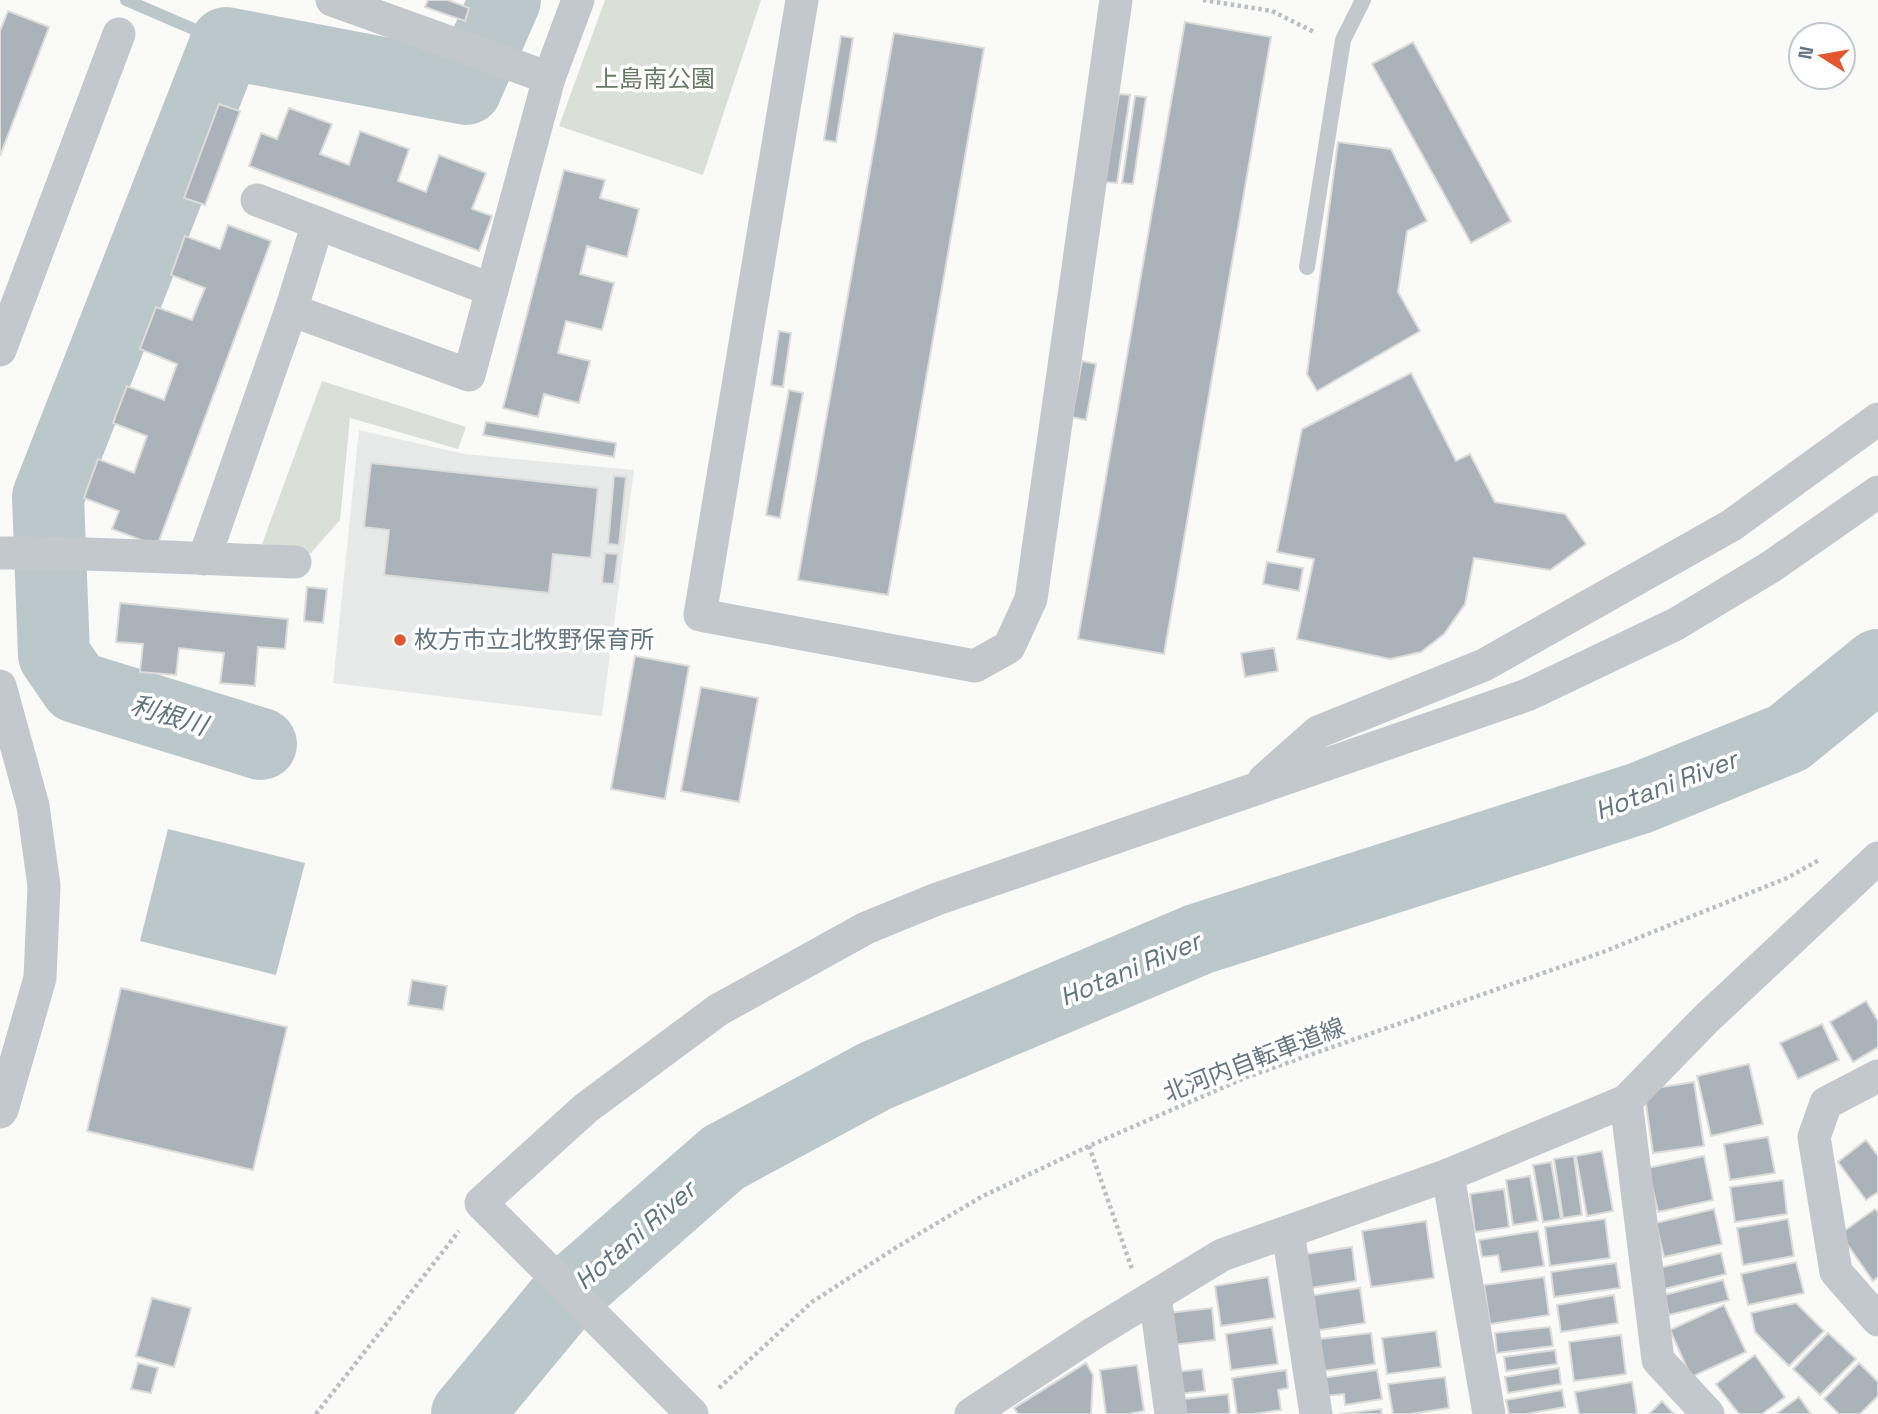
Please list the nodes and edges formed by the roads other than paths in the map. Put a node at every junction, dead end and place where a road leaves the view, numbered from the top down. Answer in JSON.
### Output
{"nodes":[{"id":1,"x":332,"y":0,"type":"edge"},
{"id":2,"x":578,"y":0,"type":"edge"},
{"id":3,"x":802,"y":0,"type":"edge"},
{"id":4,"x":1116,"y":0,"type":"edge"},
{"id":5,"x":1363,"y":0,"type":"edge"},
{"id":6,"x":370,"y":6,"type":"edge"},
{"id":7,"x":119,"y":34,"type":"dead end"},
{"id":8,"x":549,"y":78,"type":"junction"},
{"id":9,"x":257,"y":200,"type":"dead end"},
{"id":10,"x":318,"y":223,"type":"junction"},
{"id":11,"x":1307,"y":267,"type":"dead end"},
{"id":12,"x":492,"y":290,"type":"junction"},
{"id":13,"x":291,"y":310,"type":"junction"},
{"id":14,"x":0,"y":350,"type":"edge"},
{"id":15,"x":1878,"y":419,"type":"edge"},
{"id":16,"x":1878,"y":492,"type":"edge"},
{"id":17,"x":0,"y":553,"type":"edge"},
{"id":18,"x":204,"y":559,"type":"junction"},
{"id":19,"x":295,"y":562,"type":"dead end"},
{"id":20,"x":0,"y":686,"type":"edge"},
{"id":21,"x":1251,"y":790,"type":"junction"},
{"id":22,"x":1878,"y":858,"type":"edge"},
{"id":23,"x":1878,"y":1076,"type":"edge"},
{"id":24,"x":1626,"y":1101,"type":"junction"},
{"id":25,"x":0,"y":1112,"type":"edge"},
{"id":26,"x":1447,"y":1175,"type":"junction"},
{"id":27,"x":1288,"y":1232,"type":"junction"},
{"id":28,"x":1149,"y":1299,"type":"junction"},
{"id":29,"x":1876,"y":1313,"type":"edge"},
{"id":30,"x":692,"y":1414,"type":"edge"},
{"id":31,"x":971,"y":1414,"type":"edge"},
{"id":32,"x":1171,"y":1414,"type":"edge"},
{"id":33,"x":1316,"y":1414,"type":"edge"},
{"id":34,"x":1489,"y":1414,"type":"edge"},
{"id":35,"x":1708,"y":1414,"type":"edge"}],
"edges":[{"from":1,"to":6,"type":"street"},
{"from":2,"to":8,"type":"street"},
{"from":3,"to":4,"type":"street"},
{"from":5,"to":11,"type":"lane"},
{"from":6,"to":8,"type":"street"},
{"from":7,"to":14,"type":"street"},
{"from":8,"to":12,"type":"street"},
{"from":9,"to":10,"type":"street"},
{"from":10,"to":12,"type":"street"},
{"from":10,"to":13,"type":"street"},
{"from":12,"to":13,"type":"street"},
{"from":13,"to":18,"type":"street"},
{"from":15,"to":21,"type":"street"},
{"from":16,"to":21,"type":"street"},
{"from":17,"to":18,"type":"street"},
{"from":18,"to":19,"type":"street"},
{"from":20,"to":25,"type":"street"},
{"from":21,"to":30,"type":"street"},
{"from":22,"to":24,"type":"street"},
{"from":23,"to":29,"type":"street"},
{"from":24,"to":26,"type":"street"},
{"from":24,"to":35,"type":"street"},
{"from":26,"to":27,"type":"street"},
{"from":26,"to":34,"type":"street"},
{"from":27,"to":28,"type":"street"},
{"from":27,"to":33,"type":"street"},
{"from":28,"to":31,"type":"street"},
{"from":28,"to":32,"type":"street"}]}
